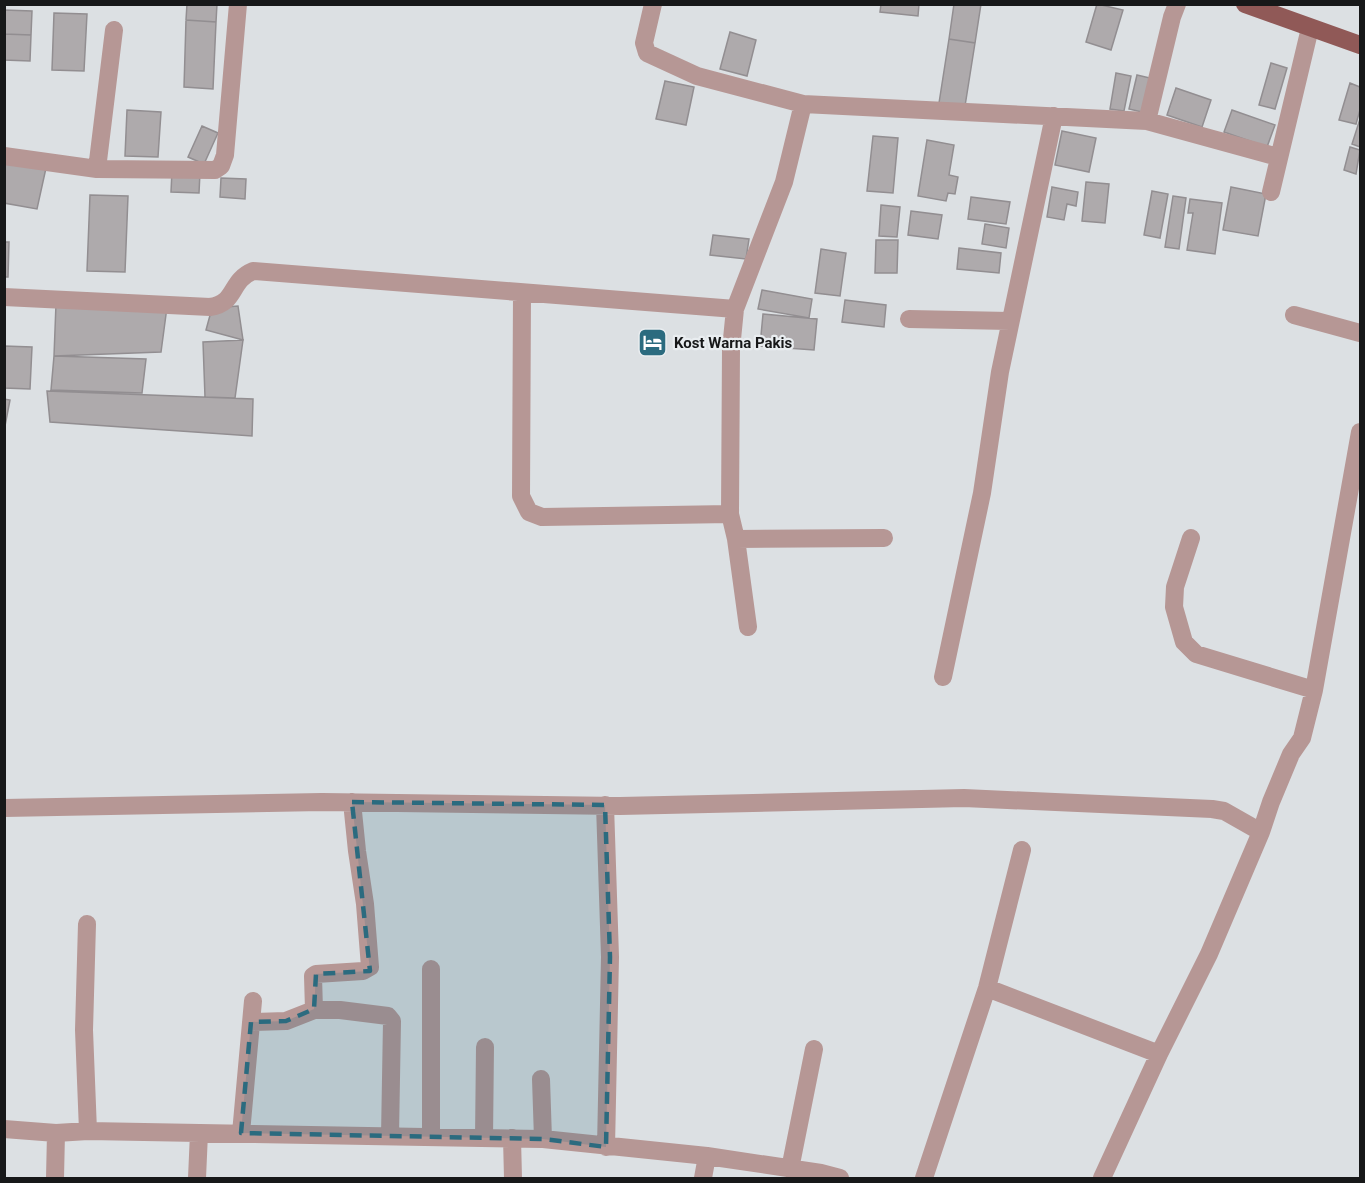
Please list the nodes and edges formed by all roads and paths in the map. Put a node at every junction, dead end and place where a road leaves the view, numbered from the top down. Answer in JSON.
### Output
{"nodes":[{"id":1,"x":238,"y":4,"type":"edge"},
{"id":2,"x":653,"y":4,"type":"edge"},
{"id":3,"x":1178,"y":4,"type":"edge"},
{"id":4,"x":1245,"y":4,"type":"edge"},
{"id":5,"x":1310,"y":28,"type":"junction"},
{"id":6,"x":114,"y":30,"type":"dead end"},
{"id":7,"x":1360,"y":45,"type":"edge"},
{"id":8,"x":803,"y":104,"type":"junction"},
{"id":9,"x":1054,"y":116,"type":"junction"},
{"id":10,"x":1147,"y":121,"type":"junction"},
{"id":11,"x":4,"y":156,"type":"edge"},
{"id":12,"x":1278,"y":157,"type":"junction"},
{"id":13,"x":97,"y":169,"type":"junction"},
{"id":14,"x":1271,"y":192,"type":"dead end"},
{"id":15,"x":522,"y":293,"type":"junction"},
{"id":16,"x":4,"y":297,"type":"edge"},
{"id":17,"x":735,"y":309,"type":"junction"},
{"id":18,"x":1294,"y":315,"type":"dead end"},
{"id":19,"x":909,"y":319,"type":"dead end"},
{"id":20,"x":1010,"y":321,"type":"junction"},
{"id":21,"x":1360,"y":333,"type":"edge"},
{"id":22,"x":1360,"y":432,"type":"edge"},
{"id":23,"x":730,"y":514,"type":"junction"},
{"id":24,"x":884,"y":538,"type":"dead end"},
{"id":25,"x":1191,"y":538,"type":"dead end"},
{"id":26,"x":736,"y":539,"type":"junction"},
{"id":27,"x":748,"y":627,"type":"dead end"},
{"id":28,"x":943,"y":677,"type":"dead end"},
{"id":29,"x":1314,"y":690,"type":"junction"},
{"id":30,"x":352,"y":802,"type":"junction"},
{"id":31,"x":605,"y":805,"type":"junction"},
{"id":32,"x":4,"y":808,"type":"edge"},
{"id":33,"x":1261,"y":832,"type":"junction"},
{"id":34,"x":1022,"y":850,"type":"dead end"},
{"id":35,"x":87,"y":924,"type":"dead end"},
{"id":36,"x":430,"y":969,"type":"dead end"},
{"id":37,"x":987,"y":988,"type":"junction"},
{"id":38,"x":253,"y":1001,"type":"dead end"},
{"id":39,"x":314,"y":1010,"type":"junction"},
{"id":40,"x":251,"y":1022,"type":"junction"},
{"id":41,"x":485,"y":1047,"type":"dead end"},
{"id":42,"x":814,"y":1049,"type":"dead end"},
{"id":43,"x":1159,"y":1054,"type":"junction"},
{"id":44,"x":541,"y":1079,"type":"dead end"},
{"id":45,"x":4,"y":1129,"type":"edge"},
{"id":46,"x":88,"y":1131,"type":"junction"},
{"id":47,"x":56,"y":1132,"type":"junction"},
{"id":48,"x":199,"y":1133,"type":"junction"},
{"id":49,"x":241,"y":1133,"type":"junction"},
{"id":50,"x":390,"y":1136,"type":"junction"},
{"id":51,"x":431,"y":1137,"type":"junction"},
{"id":52,"x":484,"y":1138,"type":"junction"},
{"id":53,"x":512,"y":1138,"type":"junction"},
{"id":54,"x":543,"y":1139,"type":"junction"},
{"id":55,"x":606,"y":1147,"type":"junction"},
{"id":56,"x":707,"y":1156,"type":"junction"},
{"id":57,"x":790,"y":1169,"type":"junction"},
{"id":58,"x":55,"y":1179,"type":"edge"},
{"id":59,"x":197,"y":1179,"type":"edge"},
{"id":60,"x":513,"y":1179,"type":"edge"},
{"id":61,"x":704,"y":1179,"type":"edge"},
{"id":62,"x":840,"y":1179,"type":"edge"},
{"id":63,"x":924,"y":1179,"type":"edge"},
{"id":64,"x":1101,"y":1179,"type":"edge"}],
"edges":[{"from":1,"to":13,"type":"street"},
{"from":2,"to":8,"type":"street"},
{"from":3,"to":10,"type":"street"},
{"from":4,"to":5,"type":"main road"},
{"from":5,"to":7,"type":"main road"},
{"from":5,"to":12,"type":"street"},
{"from":6,"to":13,"type":"street"},
{"from":8,"to":9,"type":"street"},
{"from":8,"to":17,"type":"street"},
{"from":9,"to":10,"type":"street"},
{"from":9,"to":20,"type":"street"},
{"from":10,"to":12,"type":"street"},
{"from":11,"to":13,"type":"street"},
{"from":12,"to":14,"type":"street"},
{"from":15,"to":16,"type":"street"},
{"from":15,"to":17,"type":"street"},
{"from":15,"to":23,"type":"street"},
{"from":17,"to":23,"type":"street"},
{"from":18,"to":21,"type":"street"},
{"from":19,"to":20,"type":"street"},
{"from":20,"to":28,"type":"street"},
{"from":22,"to":29,"type":"street"},
{"from":23,"to":26,"type":"street"},
{"from":24,"to":26,"type":"street"},
{"from":25,"to":29,"type":"street"},
{"from":26,"to":27,"type":"street"},
{"from":29,"to":33,"type":"street"},
{"from":30,"to":31,"type":"street"},
{"from":30,"to":32,"type":"street"},
{"from":30,"to":39,"type":"street"},
{"from":31,"to":33,"type":"street"},
{"from":31,"to":55,"type":"street"},
{"from":33,"to":43,"type":"street"},
{"from":34,"to":37,"type":"street"},
{"from":35,"to":46,"type":"street"},
{"from":36,"to":51,"type":"street"},
{"from":37,"to":43,"type":"street"},
{"from":37,"to":63,"type":"street"},
{"from":38,"to":40,"type":"street"},
{"from":39,"to":40,"type":"street"},
{"from":39,"to":50,"type":"street"},
{"from":40,"to":49,"type":"street"},
{"from":41,"to":52,"type":"street"},
{"from":42,"to":57,"type":"street"},
{"from":43,"to":64,"type":"street"},
{"from":44,"to":54,"type":"street"},
{"from":45,"to":47,"type":"street"},
{"from":46,"to":47,"type":"street"},
{"from":46,"to":48,"type":"street"},
{"from":47,"to":58,"type":"street"},
{"from":48,"to":49,"type":"street"},
{"from":48,"to":59,"type":"street"},
{"from":49,"to":50,"type":"street"},
{"from":50,"to":51,"type":"street"},
{"from":51,"to":52,"type":"street"},
{"from":52,"to":53,"type":"street"},
{"from":53,"to":54,"type":"street"},
{"from":53,"to":60,"type":"street"},
{"from":54,"to":55,"type":"street"},
{"from":55,"to":56,"type":"street"},
{"from":56,"to":57,"type":"street"},
{"from":56,"to":61,"type":"street"},
{"from":57,"to":62,"type":"street"}]}
